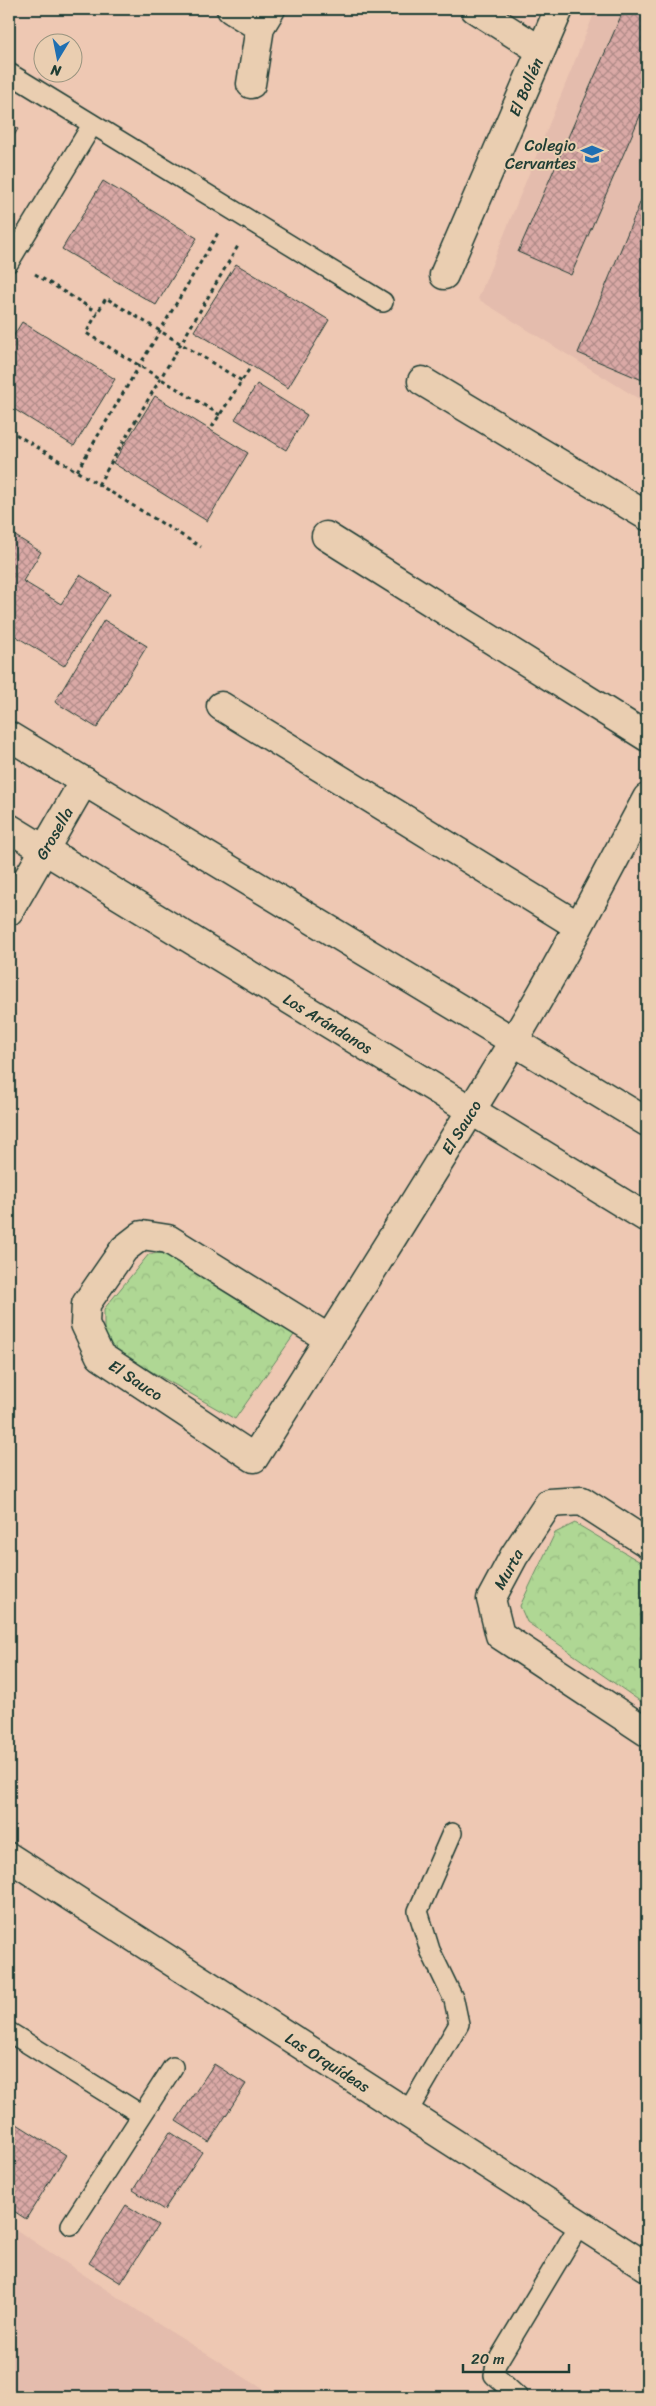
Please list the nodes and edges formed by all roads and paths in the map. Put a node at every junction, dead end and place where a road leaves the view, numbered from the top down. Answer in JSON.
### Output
{"nodes":[{"id":1,"x":231,"y":9,"type":"edge"},
{"id":2,"x":475,"y":9,"type":"edge"},
{"id":3,"x":559,"y":9,"type":"edge"},
{"id":4,"x":265,"y":18,"type":"edge"},
{"id":5,"x":540,"y":50,"type":"junction"},
{"id":6,"x":9,"y":73,"type":"edge"},
{"id":7,"x":251,"y":84,"type":"dead end"},
{"id":8,"x":92,"y":125,"type":"junction"},
{"id":9,"x":231,"y":209,"type":"junction"},
{"id":10,"x":252,"y":222,"type":"junction"},
{"id":11,"x":9,"y":260,"type":"edge"},
{"id":12,"x":444,"y":275,"type":"dead end"},
{"id":13,"x":383,"y":302,"type":"dead end"},
{"id":14,"x":98,"y":312,"type":"junction"},
{"id":15,"x":160,"y":330,"type":"junction"},
{"id":16,"x":181,"y":343,"type":"junction"},
{"id":17,"x":139,"y":365,"type":"junction"},
{"id":18,"x":250,"y":368,"type":"dead end"},
{"id":19,"x":161,"y":378,"type":"junction"},
{"id":20,"x":242,"y":380,"type":"junction"},
{"id":21,"x":422,"y":381,"type":"dead end"},
{"id":22,"x":220,"y":415,"type":"junction"},
{"id":23,"x":212,"y":426,"type":"dead end"},
{"id":24,"x":9,"y":430,"type":"edge"},
{"id":25,"x":77,"y":471,"type":"junction"},
{"id":26,"x":98,"y":485,"type":"junction"},
{"id":27,"x":647,"y":516,"type":"edge"},
{"id":28,"x":326,"y":536,"type":"dead end"},
{"id":29,"x":202,"y":547,"type":"dead end"},
{"id":30,"x":221,"y":706,"type":"dead end"},
{"id":31,"x":9,"y":736,"type":"edge"},
{"id":32,"x":647,"y":737,"type":"edge"},
{"id":33,"x":84,"y":781,"type":"junction"},
{"id":34,"x":647,"y":798,"type":"edge"},
{"id":35,"x":9,"y":828,"type":"edge"},
{"id":36,"x":43,"y":849,"type":"junction"},
{"id":37,"x":9,"y":911,"type":"edge"},
{"id":38,"x":578,"y":926,"type":"junction"},
{"id":39,"x":514,"y":1042,"type":"junction"},
{"id":40,"x":470,"y":1110,"type":"junction"},
{"id":41,"x":647,"y":1122,"type":"edge"},
{"id":42,"x":647,"y":1218,"type":"edge"},
{"id":43,"x":329,"y":1339,"type":"junction"},
{"id":44,"x":647,"y":1543,"type":"edge"},
{"id":45,"x":647,"y":1732,"type":"edge"},
{"id":46,"x":452,"y":1833,"type":"dead end"},
{"id":47,"x":9,"y":1857,"type":"edge"},
{"id":48,"x":9,"y":2032,"type":"edge"},
{"id":49,"x":173,"y":2067,"type":"dead end"},
{"id":50,"x":407,"y":2113,"type":"junction"},
{"id":51,"x":142,"y":2115,"type":"junction"},
{"id":52,"x":580,"y":2224,"type":"junction"},
{"id":53,"x":71,"y":2225,"type":"dead end"},
{"id":54,"x":647,"y":2267,"type":"edge"},
{"id":55,"x":518,"y":2397,"type":"edge"}],
"edges":[{"from":1,"to":4,"type":"street"},
{"from":2,"to":5,"type":"street"},
{"from":3,"to":5,"type":"street","name":"El Bollén"},
{"from":4,"to":7,"type":"street"},
{"from":5,"to":12,"type":"street","name":"El Bollén"},
{"from":6,"to":8,"type":"lane"},
{"from":8,"to":9,"type":"lane"},
{"from":8,"to":11,"type":"lane"},
{"from":9,"to":10,"type":"lane"},
{"from":9,"to":15,"type":"path"},
{"from":10,"to":13,"type":"lane"},
{"from":10,"to":16,"type":"path"},
{"from":11,"to":14,"type":"path"},
{"from":14,"to":15,"type":"path"},
{"from":14,"to":17,"type":"path"},
{"from":15,"to":16,"type":"path"},
{"from":15,"to":17,"type":"path"},
{"from":16,"to":19,"type":"path"},
{"from":16,"to":20,"type":"path"},
{"from":17,"to":19,"type":"path"},
{"from":17,"to":25,"type":"path"},
{"from":18,"to":20,"type":"path"},
{"from":19,"to":22,"type":"path"},
{"from":19,"to":26,"type":"path"},
{"from":20,"to":22,"type":"path"},
{"from":21,"to":27,"type":"street"},
{"from":22,"to":23,"type":"path"},
{"from":24,"to":25,"type":"path"},
{"from":25,"to":26,"type":"path"},
{"from":26,"to":29,"type":"path"},
{"from":28,"to":32,"type":"street"},
{"from":30,"to":38,"type":"street"},
{"from":31,"to":33,"type":"street"},
{"from":33,"to":36,"type":"street","name":"Grosella"},
{"from":33,"to":39,"type":"street"},
{"from":34,"to":38,"type":"street","name":"El Sauco"},
{"from":35,"to":36,"type":"street","name":"Los Arándanos"},
{"from":36,"to":37,"type":"street","name":"Grosella"},
{"from":36,"to":40,"type":"street","name":"Los Arándanos"},
{"from":38,"to":39,"type":"street","name":"El Sauco"},
{"from":39,"to":40,"type":"street","name":"El Sauco"},
{"from":39,"to":41,"type":"street"},
{"from":40,"to":42,"type":"street","name":"Los Arándanos"},
{"from":40,"to":43,"type":"street","name":"El Sauco"},
{"from":43,"to":43,"type":"street","name":"El Sauco"},
{"from":44,"to":45,"type":"street","name":"Murta"},
{"from":46,"to":50,"type":"lane"},
{"from":47,"to":50,"type":"street","name":"Las Orquídeas"},
{"from":48,"to":51,"type":"lane"},
{"from":49,"to":51,"type":"lane"},
{"from":50,"to":52,"type":"street","name":"Las Orquídeas"},
{"from":51,"to":53,"type":"lane"},
{"from":52,"to":54,"type":"street","name":"Las Orquídeas"},
{"from":52,"to":55,"type":"lane"}]}
